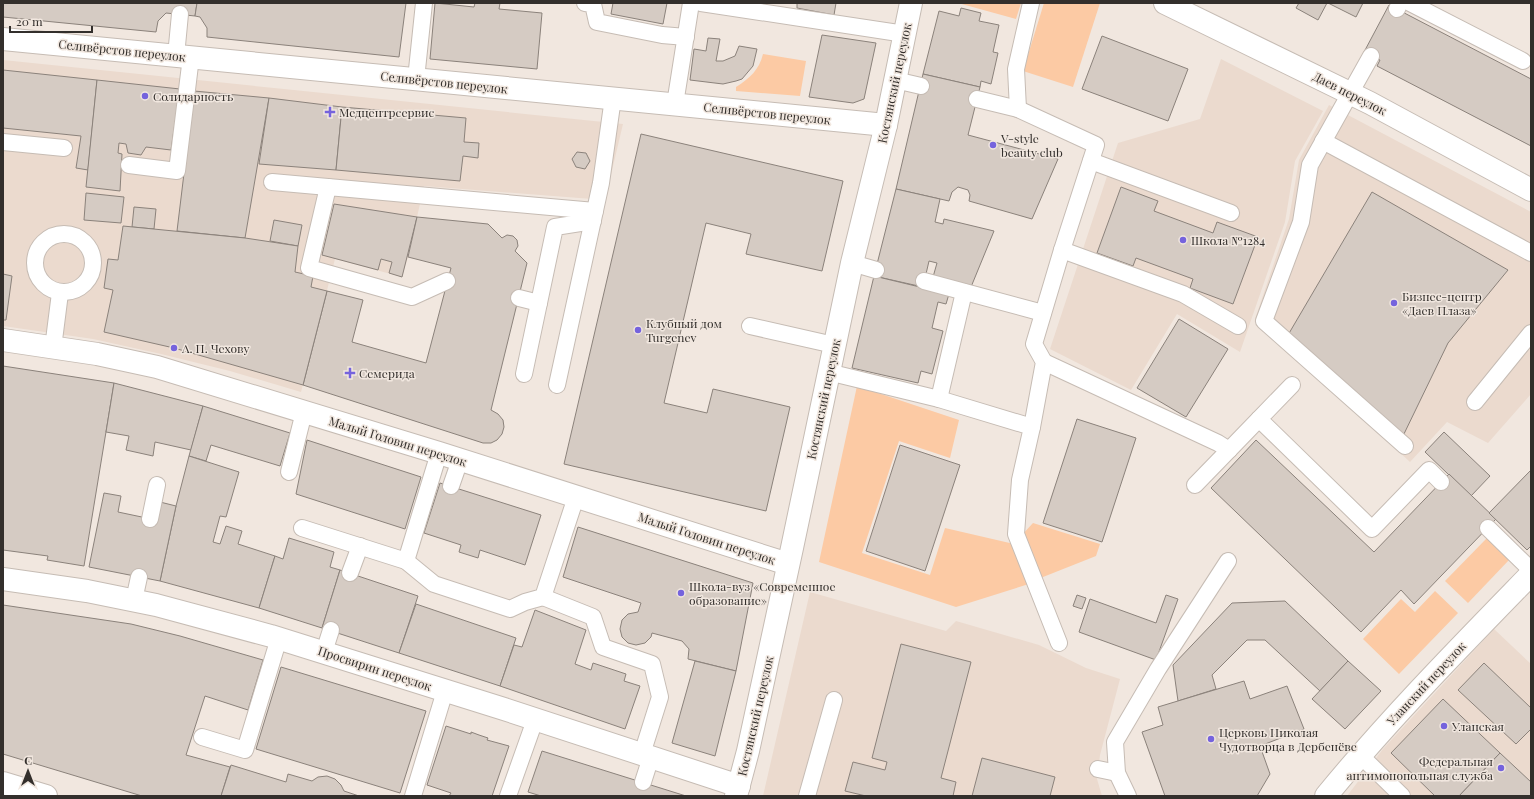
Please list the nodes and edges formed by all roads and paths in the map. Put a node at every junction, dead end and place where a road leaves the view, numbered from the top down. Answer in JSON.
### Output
{"nodes":[{"id":1,"x":424,"y":3,"type":"edge"},
{"id":2,"x":585,"y":3,"type":"edge"},
{"id":3,"x":691,"y":3,"type":"edge"},
{"id":4,"x":701,"y":3,"type":"edge"},
{"id":5,"x":911,"y":3,"type":"edge"},
{"id":6,"x":1031,"y":3,"type":"edge"},
{"id":7,"x":1165,"y":3,"type":"edge"},
{"id":8,"x":1402,"y":5,"type":"edge"},
{"id":9,"x":180,"y":14,"type":"dead end"},
{"id":10,"x":905,"y":34,"type":"junction"},
{"id":11,"x":686,"y":37,"type":"junction"},
{"id":12,"x":3,"y":39,"type":"edge"},
{"id":13,"x":184,"y":56,"type":"junction"},
{"id":14,"x":1371,"y":56,"type":"dead end"},
{"id":15,"x":1523,"y":61,"type":"dead end"},
{"id":16,"x":416,"y":79,"type":"junction"},
{"id":17,"x":895,"y":80,"type":"junction"},
{"id":18,"x":920,"y":86,"type":"dead end"},
{"id":19,"x":1350,"y":93,"type":"junction"},
{"id":20,"x":613,"y":98,"type":"junction"},
{"id":21,"x":977,"y":99,"type":"dead end"},
{"id":22,"x":675,"y":104,"type":"junction"},
{"id":23,"x":1018,"y":109,"type":"junction"},
{"id":24,"x":886,"y":125,"type":"junction"},
{"id":25,"x":1323,"y":141,"type":"junction"},
{"id":26,"x":3,"y":142,"type":"edge"},
{"id":27,"x":64,"y":148,"type":"dead end"},
{"id":28,"x":1091,"y":161,"type":"junction"},
{"id":29,"x":129,"y":165,"type":"dead end"},
{"id":30,"x":272,"y":182,"type":"dead end"},
{"id":31,"x":328,"y":186,"type":"junction"},
{"id":32,"x":1531,"y":190,"type":"edge"},
{"id":33,"x":1231,"y":213,"type":"dead end"},
{"id":34,"x":594,"y":216,"type":"junction"},
{"id":35,"x":1062,"y":250,"type":"junction"},
{"id":36,"x":1531,"y":253,"type":"edge"},
{"id":37,"x":852,"y":263,"type":"junction"},
{"id":38,"x":876,"y":270,"type":"dead end"},
{"id":39,"x":447,"y":281,"type":"dead end"},
{"id":40,"x":924,"y":281,"type":"dead end"},
{"id":41,"x":60,"y":292,"type":"dead end"},
{"id":42,"x":964,"y":292,"type":"junction"},
{"id":43,"x":519,"y":298,"type":"dead end"},
{"id":44,"x":539,"y":303,"type":"junction"},
{"id":45,"x":1043,"y":313,"type":"junction"},
{"id":46,"x":750,"y":326,"type":"dead end"},
{"id":47,"x":1238,"y":326,"type":"dead end"},
{"id":48,"x":1531,"y":333,"type":"edge"},
{"id":49,"x":3,"y":340,"type":"edge"},
{"id":50,"x":834,"y":345,"type":"junction"},
{"id":51,"x":53,"y":348,"type":"junction"},
{"id":52,"x":1044,"y":362,"type":"junction"},
{"id":53,"x":828,"y":372,"type":"junction"},
{"id":54,"x":524,"y":374,"type":"dead end"},
{"id":55,"x":557,"y":385,"type":"dead end"},
{"id":56,"x":1292,"y":385,"type":"dead end"},
{"id":57,"x":939,"y":400,"type":"junction"},
{"id":58,"x":1475,"y":402,"type":"dead end"},
{"id":59,"x":304,"y":412,"type":"junction"},
{"id":60,"x":1259,"y":419,"type":"junction"},
{"id":61,"x":1032,"y":428,"type":"junction"},
{"id":62,"x":1405,"y":446,"type":"dead end"},
{"id":63,"x":1229,"y":450,"type":"junction"},
{"id":64,"x":439,"y":453,"type":"junction"},
{"id":65,"x":460,"y":460,"type":"junction"},
{"id":66,"x":289,"y":472,"type":"dead end"},
{"id":67,"x":1441,"y":482,"type":"dead end"},
{"id":68,"x":157,"y":485,"type":"dead end"},
{"id":69,"x":1195,"y":485,"type":"dead end"},
{"id":70,"x":451,"y":486,"type":"dead end"},
{"id":71,"x":576,"y":497,"type":"junction"},
{"id":72,"x":150,"y":519,"type":"dead end"},
{"id":73,"x":302,"y":528,"type":"dead end"},
{"id":74,"x":1488,"y":528,"type":"dead end"},
{"id":75,"x":360,"y":546,"type":"junction"},
{"id":76,"x":406,"y":561,"type":"junction"},
{"id":77,"x":1228,"y":562,"type":"dead end"},
{"id":78,"x":788,"y":564,"type":"junction"},
{"id":79,"x":1531,"y":570,"type":"edge"},
{"id":80,"x":350,"y":573,"type":"dead end"},
{"id":81,"x":1531,"y":574,"type":"edge"},
{"id":82,"x":139,"y":577,"type":"dead end"},
{"id":83,"x":3,"y":579,"type":"edge"},
{"id":84,"x":543,"y":597,"type":"junction"},
{"id":85,"x":134,"y":600,"type":"junction"},
{"id":86,"x":331,"y":630,"type":"dead end"},
{"id":87,"x":279,"y":638,"type":"junction"},
{"id":88,"x":1059,"y":643,"type":"dead end"},
{"id":89,"x":324,"y":652,"type":"junction"},
{"id":90,"x":445,"y":691,"type":"junction"},
{"id":91,"x":834,"y":700,"type":"dead end"},
{"id":92,"x":535,"y":720,"type":"junction"},
{"id":93,"x":202,"y":737,"type":"dead end"},
{"id":94,"x":1360,"y":755,"type":"junction"},
{"id":95,"x":646,"y":756,"type":"junction"},
{"id":96,"x":1098,"y":768,"type":"dead end"},
{"id":97,"x":1117,"y":773,"type":"junction"},
{"id":98,"x":643,"y":782,"type":"dead end"},
{"id":99,"x":8,"y":788,"type":"edge"},
{"id":100,"x":739,"y":793,"type":"edge"},
{"id":101,"x":46,"y":796,"type":"edge"},
{"id":102,"x":413,"y":796,"type":"edge"},
{"id":103,"x":508,"y":796,"type":"edge"},
{"id":104,"x":807,"y":796,"type":"edge"},
{"id":105,"x":1128,"y":796,"type":"edge"},
{"id":106,"x":1326,"y":796,"type":"edge"},
{"id":107,"x":1402,"y":796,"type":"edge"}],
"edges":[{"from":1,"to":16,"type":"lane"},
{"from":2,"to":11,"type":"lane"},
{"from":3,"to":11,"type":"lane"},
{"from":4,"to":10,"type":"lane"},
{"from":5,"to":10,"type":"street","name":"Костянский переулок"},
{"from":6,"to":23,"type":"lane"},
{"from":7,"to":19,"type":"street","name":"Даев переулок"},
{"from":8,"to":15,"type":"lane"},
{"from":9,"to":13,"type":"lane"},
{"from":10,"to":17,"type":"street","name":"Костянский переулок"},
{"from":11,"to":22,"type":"lane"},
{"from":12,"to":13,"type":"street","name":"Селивёрстов переулок"},
{"from":13,"to":16,"type":"street","name":"Селивёрстов переулок"},
{"from":13,"to":29,"type":"lane"},
{"from":14,"to":19,"type":"lane"},
{"from":16,"to":20,"type":"street","name":"Селивёрстов переулок"},
{"from":17,"to":18,"type":"lane"},
{"from":17,"to":24,"type":"street","name":"Костянский переулок"},
{"from":19,"to":25,"type":"lane"},
{"from":19,"to":32,"type":"street","name":"Даев переулок"},
{"from":20,"to":22,"type":"street","name":"Селивёрстов переулок"},
{"from":20,"to":34,"type":"lane"},
{"from":21,"to":23,"type":"lane"},
{"from":22,"to":24,"type":"street","name":"Селивёрстов переулок"},
{"from":23,"to":28,"type":"lane"},
{"from":24,"to":37,"type":"street","name":"Костянский переулок"},
{"from":25,"to":36,"type":"lane"},
{"from":25,"to":62,"type":"lane"},
{"from":26,"to":27,"type":"lane"},
{"from":28,"to":33,"type":"lane"},
{"from":28,"to":35,"type":"lane"},
{"from":30,"to":31,"type":"lane"},
{"from":31,"to":34,"type":"lane"},
{"from":31,"to":39,"type":"lane"},
{"from":34,"to":44,"type":"lane"},
{"from":34,"to":55,"type":"lane"},
{"from":35,"to":45,"type":"lane"},
{"from":35,"to":47,"type":"lane"},
{"from":37,"to":38,"type":"lane"},
{"from":37,"to":50,"type":"street","name":"Костянский переулок"},
{"from":40,"to":42,"type":"lane"},
{"from":41,"to":51,"type":"lane"},
{"from":42,"to":45,"type":"lane"},
{"from":42,"to":57,"type":"lane"},
{"from":43,"to":44,"type":"lane"},
{"from":44,"to":54,"type":"lane"},
{"from":45,"to":52,"type":"lane"},
{"from":46,"to":50,"type":"lane"},
{"from":48,"to":58,"type":"lane"},
{"from":49,"to":51,"type":"street","name":"Малый Головин переулок"},
{"from":50,"to":53,"type":"street","name":"Костянский переулок"},
{"from":51,"to":59,"type":"street","name":"Малый Головин переулок"},
{"from":52,"to":61,"type":"lane"},
{"from":52,"to":63,"type":"lane"},
{"from":53,"to":57,"type":"lane"},
{"from":53,"to":78,"type":"street","name":"Костянский переулок"},
{"from":56,"to":60,"type":"lane"},
{"from":57,"to":61,"type":"lane"},
{"from":59,"to":64,"type":"street","name":"Малый Головин переулок"},
{"from":59,"to":66,"type":"lane"},
{"from":60,"to":63,"type":"lane"},
{"from":60,"to":67,"type":"lane"},
{"from":61,"to":88,"type":"lane"},
{"from":63,"to":69,"type":"lane"},
{"from":64,"to":65,"type":"street","name":"Малый Головин переулок"},
{"from":64,"to":76,"type":"lane"},
{"from":65,"to":70,"type":"lane"},
{"from":65,"to":71,"type":"street","name":"Малый Головин переулок"},
{"from":68,"to":72,"type":"lane"},
{"from":71,"to":78,"type":"street","name":"Малый Головин переулок"},
{"from":71,"to":84,"type":"lane"},
{"from":73,"to":75,"type":"lane"},
{"from":74,"to":79,"type":"lane"},
{"from":75,"to":76,"type":"lane"},
{"from":75,"to":80,"type":"lane"},
{"from":76,"to":84,"type":"lane"},
{"from":77,"to":97,"type":"lane"},
{"from":78,"to":100,"type":"street","name":"Костянский переулок"},
{"from":81,"to":94,"type":"street","name":"Уланский переулок"},
{"from":82,"to":85,"type":"lane"},
{"from":83,"to":85,"type":"street","name":"Просвирин переулок"},
{"from":84,"to":95,"type":"lane"},
{"from":85,"to":87,"type":"street","name":"Просвирин переулок"},
{"from":86,"to":89,"type":"lane"},
{"from":87,"to":89,"type":"street","name":"Просвирин переулок"},
{"from":87,"to":93,"type":"lane"},
{"from":89,"to":90,"type":"street","name":"Просвирин переулок"},
{"from":90,"to":92,"type":"street","name":"Просвирин переулок"},
{"from":90,"to":102,"type":"lane"},
{"from":91,"to":104,"type":"lane"},
{"from":92,"to":95,"type":"street","name":"Просвирин переулок"},
{"from":92,"to":103,"type":"lane"},
{"from":94,"to":106,"type":"street","name":"Уланский переулок"},
{"from":94,"to":107,"type":"lane"},
{"from":95,"to":98,"type":"lane"},
{"from":95,"to":100,"type":"street","name":"Просвирин переулок"},
{"from":96,"to":97,"type":"lane"},
{"from":97,"to":105,"type":"lane"},
{"from":99,"to":101,"type":"street"}]}
